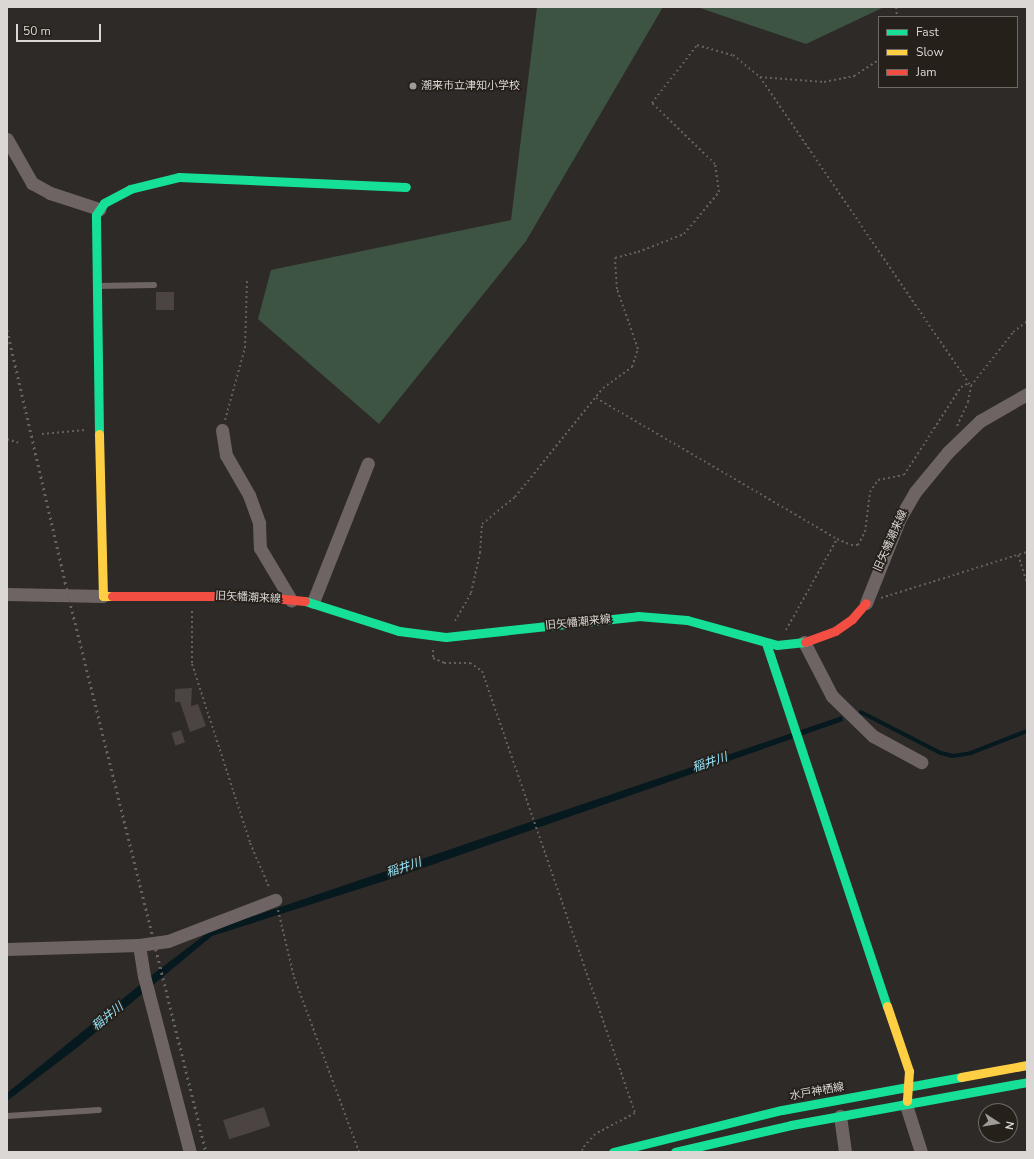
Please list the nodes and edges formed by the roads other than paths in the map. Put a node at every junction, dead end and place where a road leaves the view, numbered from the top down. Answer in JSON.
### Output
{"nodes":[{"id":1,"x":7,"y":139,"type":"edge"},
{"id":2,"x":406,"y":187,"type":"dead end"},
{"id":3,"x":98,"y":209,"type":"junction"},
{"id":4,"x":154,"y":285,"type":"dead end"},
{"id":5,"x":96,"y":286,"type":"junction"},
{"id":6,"x":1027,"y":394,"type":"edge"},
{"id":7,"x":222,"y":430,"type":"road end"},
{"id":8,"x":368,"y":463,"type":"dead end"},
{"id":9,"x":7,"y":594,"type":"edge"},
{"id":10,"x":102,"y":596,"type":"junction"},
{"id":11,"x":291,"y":600,"type":"junction"},
{"id":12,"x":313,"y":602,"type":"junction"},
{"id":13,"x":866,"y":603,"type":"joint"},
{"id":14,"x":804,"y":642,"type":"junction"},
{"id":15,"x":766,"y":643,"type":"junction"},
{"id":16,"x":922,"y":762,"type":"dead end"},
{"id":17,"x":275,"y":900,"type":"road end"},
{"id":18,"x":139,"y":944,"type":"junction"},
{"id":19,"x":7,"y":949,"type":"edge"},
{"id":20,"x":1027,"y":1065,"type":"edge"},
{"id":21,"x":1027,"y":1082,"type":"edge"},
{"id":22,"x":909,"y":1088,"type":"junction"},
{"id":23,"x":906,"y":1105,"type":"junction"},
{"id":24,"x":99,"y":1110,"type":"dead end"},
{"id":25,"x":7,"y":1116,"type":"edge"},
{"id":26,"x":840,"y":1116,"type":"junction"},
{"id":27,"x":190,"y":1152,"type":"edge"},
{"id":28,"x":613,"y":1152,"type":"edge"},
{"id":29,"x":675,"y":1152,"type":"edge"},
{"id":30,"x":845,"y":1152,"type":"edge"},
{"id":31,"x":921,"y":1152,"type":"edge"}],
"edges":[{"from":1,"to":3,"type":"street"},
{"from":2,"to":3,"type":"street"},
{"from":3,"to":5,"type":"street"},
{"from":4,"to":5,"type":"lane"},
{"from":5,"to":10,"type":"street"},
{"from":6,"to":13,"type":"street","name":"旧矢幡潮来線"},
{"from":7,"to":11,"type":"street"},
{"from":8,"to":12,"type":"street"},
{"from":9,"to":10,"type":"street","name":"旧矢幡潮来線"},
{"from":10,"to":11,"type":"street","name":"旧矢幡潮来線"},
{"from":11,"to":12,"type":"street","name":"旧矢幡潮来線"},
{"from":12,"to":15,"type":"street","name":"旧矢幡潮来線"},
{"from":13,"to":14,"type":"street","name":"旧矢幡潮来線"},
{"from":14,"to":15,"type":"street","name":"旧矢幡潮来線"},
{"from":14,"to":16,"type":"street"},
{"from":15,"to":22,"type":"street"},
{"from":17,"to":18,"type":"street"},
{"from":18,"to":19,"type":"street"},
{"from":18,"to":27,"type":"street"},
{"from":20,"to":22,"type":"street","name":"水戸神栖線"},
{"from":21,"to":23,"type":"street"},
{"from":22,"to":23,"type":"street"},
{"from":22,"to":28,"type":"street","name":"水戸神栖線"},
{"from":23,"to":26,"type":"street"},
{"from":23,"to":31,"type":"street"},
{"from":24,"to":25,"type":"lane"},
{"from":26,"to":29,"type":"street"},
{"from":26,"to":30,"type":"street"}]}
